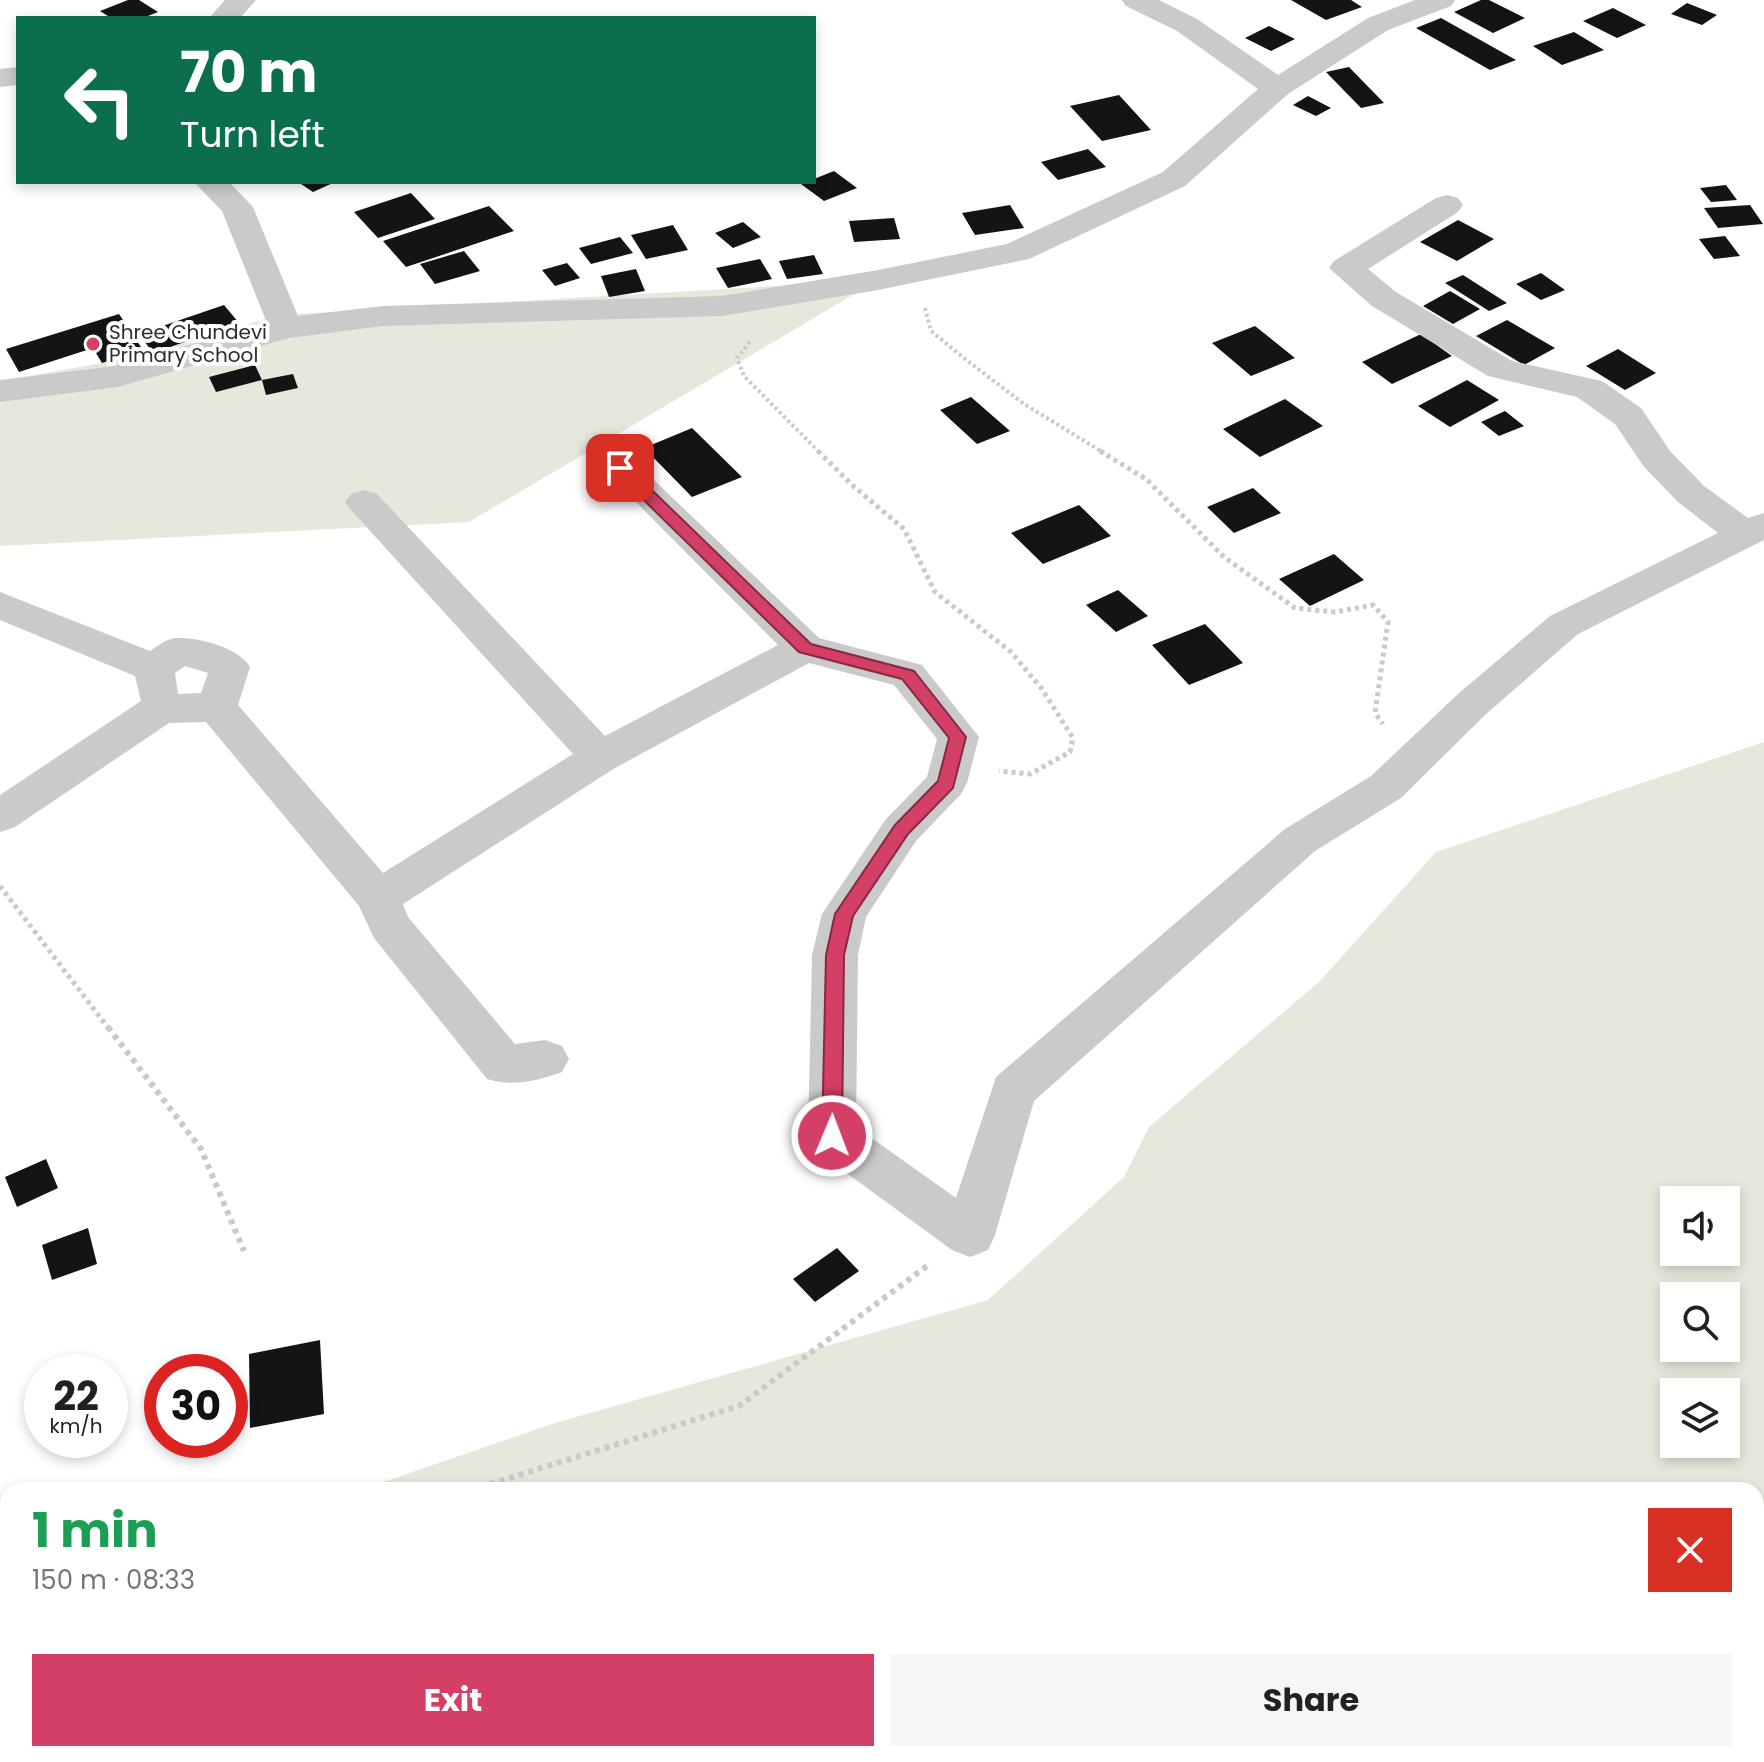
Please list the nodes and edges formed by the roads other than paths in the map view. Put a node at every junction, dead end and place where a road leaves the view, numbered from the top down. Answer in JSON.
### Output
{"nodes":[{"id":1,"x":242,"y":0,"type":"edge"},
{"id":2,"x":1136,"y":0,"type":"edge"},
{"id":3,"x":1441,"y":0,"type":"edge"},
{"id":4,"x":225,"y":16,"type":"edge"},
{"id":5,"x":1277,"y":88,"type":"junction"},
{"id":6,"x":212,"y":184,"type":"edge"},
{"id":7,"x":1447,"y":205,"type":"dead end"},
{"id":8,"x":286,"y":328,"type":"junction"},
{"id":9,"x":0,"y":391,"type":"edge"},
{"id":10,"x":620,"y":468,"type":"dead end"},
{"id":11,"x":364,"y":502,"type":"dead end"},
{"id":12,"x":1755,"y":530,"type":"edge"},
{"id":13,"x":0,"y":605,"type":"edge"},
{"id":14,"x":805,"y":648,"type":"junction"},
{"id":15,"x":154,"y":668,"type":"junction"},
{"id":16,"x":217,"y":707,"type":"junction"},
{"id":17,"x":160,"y":709,"type":"junction"},
{"id":18,"x":600,"y":757,"type":"junction"},
{"id":19,"x":0,"y":816,"type":"edge"},
{"id":20,"x":378,"y":898,"type":"junction"},
{"id":21,"x":545,"y":1059,"type":"dead end"}],
"edges":[{"from":1,"to":4,"type":"street"},
{"from":2,"to":5,"type":"street"},
{"from":3,"to":5,"type":"street"},
{"from":5,"to":8,"type":"street"},
{"from":6,"to":8,"type":"street"},
{"from":7,"to":12,"type":"street"},
{"from":8,"to":9,"type":"street"},
{"from":10,"to":14,"type":"street"},
{"from":11,"to":18,"type":"street"},
{"from":12,"to":14,"type":"street"},
{"from":13,"to":15,"type":"street"},
{"from":14,"to":18,"type":"street"},
{"from":15,"to":16,"type":"street"},
{"from":15,"to":17,"type":"street"},
{"from":16,"to":17,"type":"street"},
{"from":16,"to":20,"type":"street"},
{"from":17,"to":19,"type":"street"},
{"from":18,"to":20,"type":"street"},
{"from":20,"to":21,"type":"street"}]}
